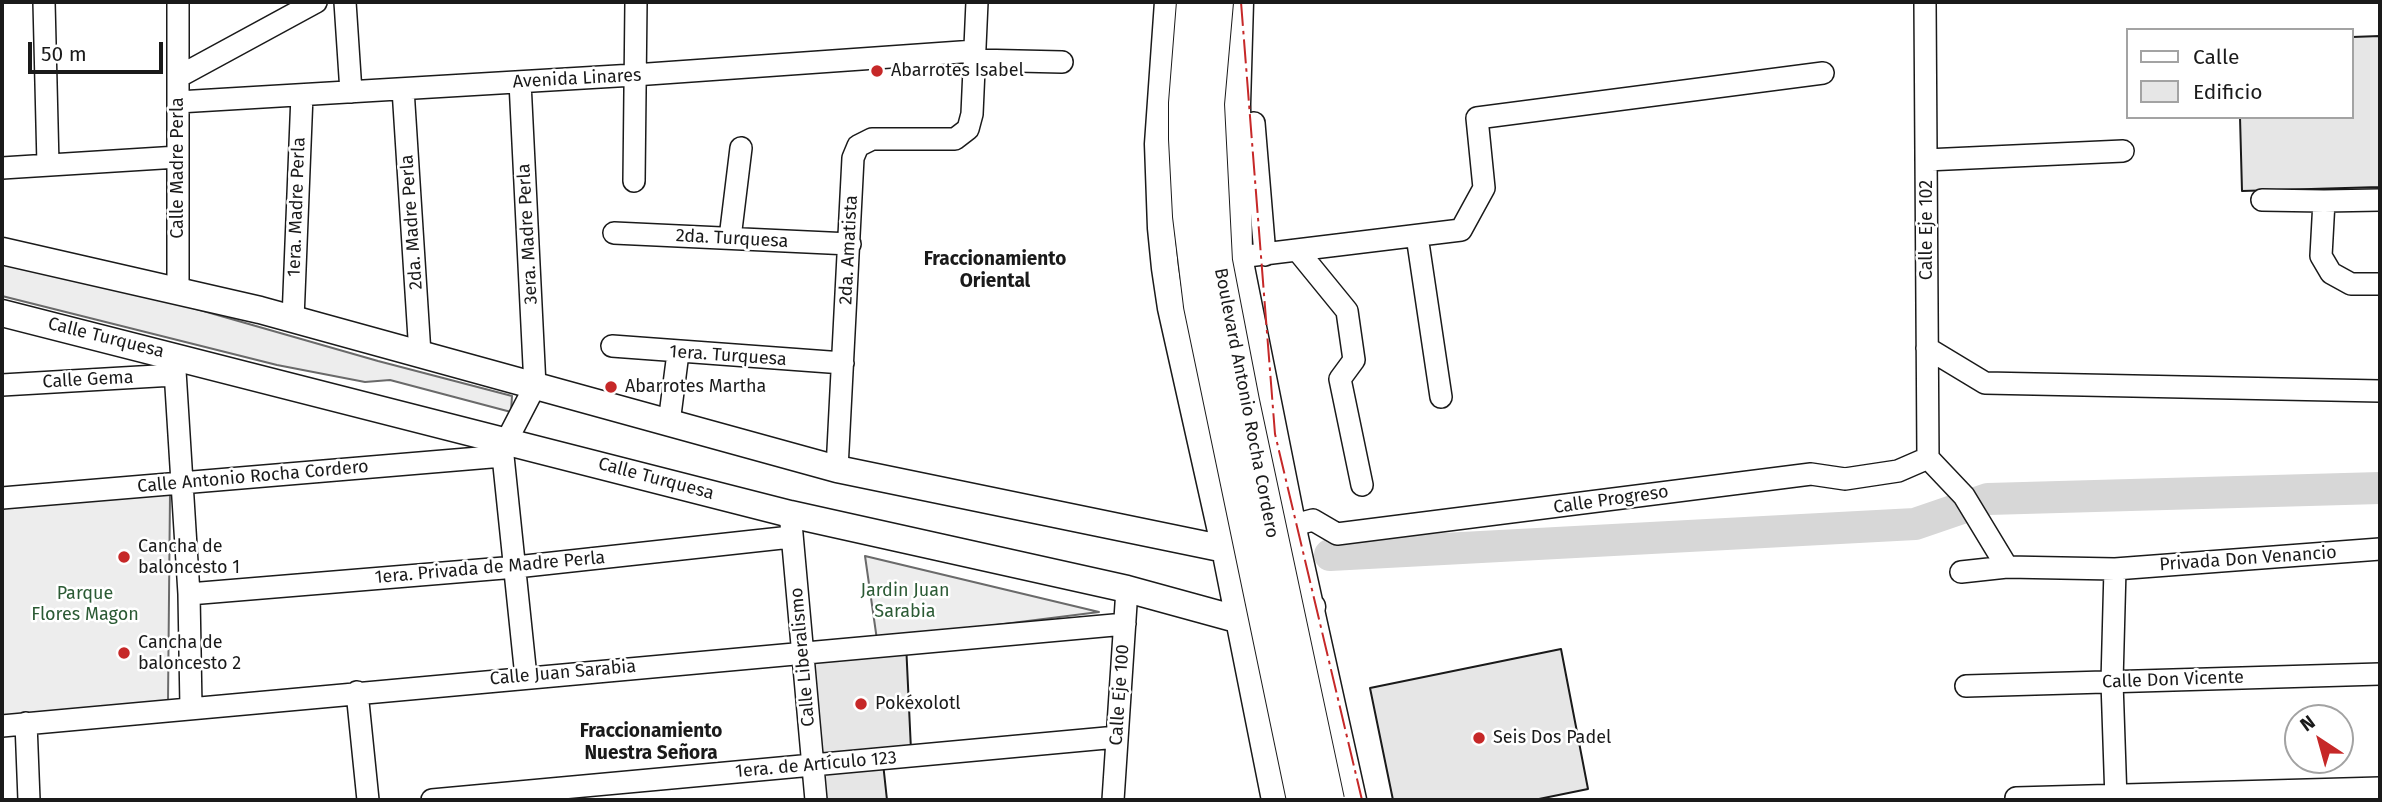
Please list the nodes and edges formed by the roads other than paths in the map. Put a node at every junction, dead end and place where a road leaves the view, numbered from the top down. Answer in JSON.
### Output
{"nodes":[{"id":1,"x":44,"y":2,"type":"edge"},
{"id":2,"x":178,"y":2,"type":"edge"},
{"id":3,"x":316,"y":2,"type":"edge"},
{"id":4,"x":345,"y":2,"type":"edge"},
{"id":5,"x":636,"y":2,"type":"edge"},
{"id":6,"x":977,"y":2,"type":"edge"},
{"id":7,"x":1168,"y":2,"type":"edge"},
{"id":8,"x":1192,"y":2,"type":"edge"},
{"id":9,"x":1217,"y":2,"type":"edge"},
{"id":10,"x":1240,"y":2,"type":"edge"},
{"id":11,"x":1925,"y":2,"type":"edge"},
{"id":12,"x":974,"y":55,"type":"junction"},
{"id":13,"x":1062,"y":62,"type":"dead end"},
{"id":14,"x":1824,"y":73,"type":"dead end"},
{"id":15,"x":634,"y":75,"type":"junction"},
{"id":16,"x":178,"y":77,"type":"junction"},
{"id":17,"x":520,"y":82,"type":"junction"},
{"id":18,"x":403,"y":89,"type":"junction"},
{"id":19,"x":351,"y":92,"type":"junction"},
{"id":20,"x":302,"y":95,"type":"junction"},
{"id":21,"x":178,"y":102,"type":"junction"},
{"id":22,"x":1254,"y":123,"type":"dead end"},
{"id":23,"x":741,"y":148,"type":"dead end"},
{"id":24,"x":2123,"y":151,"type":"dead end"},
{"id":25,"x":178,"y":157,"type":"junction"},
{"id":26,"x":1926,"y":160,"type":"junction"},
{"id":27,"x":48,"y":165,"type":"junction"},
{"id":28,"x":2,"y":168,"type":"edge"},
{"id":29,"x":634,"y":181,"type":"dead end"},
{"id":30,"x":2262,"y":200,"type":"dead end"},
{"id":31,"x":2380,"y":200,"type":"edge"},
{"id":32,"x":2324,"y":201,"type":"junction"},
{"id":33,"x":614,"y":233,"type":"dead end"},
{"id":34,"x":1417,"y":236,"type":"junction"},
{"id":35,"x":730,"y":238,"type":"junction"},
{"id":36,"x":850,"y":244,"type":"junction"},
{"id":37,"x":2,"y":251,"type":"edge"},
{"id":38,"x":1298,"y":251,"type":"junction"},
{"id":39,"x":1250,"y":257,"type":"junction"},
{"id":40,"x":2380,"y":284,"type":"edge"},
{"id":41,"x":178,"y":291,"type":"junction"},
{"id":42,"x":2,"y":313,"type":"edge"},
{"id":43,"x":293,"y":319,"type":"junction"},
{"id":44,"x":612,"y":346,"type":"dead end"},
{"id":45,"x":1927,"y":348,"type":"junction"},
{"id":46,"x":678,"y":353,"type":"junction"},
{"id":47,"x":420,"y":354,"type":"junction"},
{"id":48,"x":843,"y":363,"type":"junction"},
{"id":49,"x":174,"y":365,"type":"junction"},
{"id":50,"x":2,"y":385,"type":"edge"},
{"id":51,"x":535,"y":386,"type":"junction"},
{"id":52,"x":2380,"y":391,"type":"edge"},
{"id":53,"x":1441,"y":397,"type":"dead end"},
{"id":54,"x":669,"y":423,"type":"junction"},
{"id":55,"x":505,"y":448,"type":"junction"},
{"id":56,"x":1928,"y":458,"type":"junction"},
{"id":57,"x":1280,"y":459,"type":"junction"},
{"id":58,"x":837,"y":469,"type":"junction"},
{"id":59,"x":1208,"y":474,"type":"junction"},
{"id":60,"x":181,"y":484,"type":"junction"},
{"id":61,"x":1362,"y":485,"type":"dead end"},
{"id":62,"x":2,"y":498,"type":"edge"},
{"id":63,"x":791,"y":525,"type":"junction"},
{"id":64,"x":1297,"y":528,"type":"junction"},
{"id":65,"x":2380,"y":548,"type":"edge"},
{"id":66,"x":1225,"y":549,"type":"junction"},
{"id":67,"x":516,"y":567,"type":"junction"},
{"id":68,"x":2007,"y":567,"type":"junction"},
{"id":69,"x":2115,"y":569,"type":"junction"},
{"id":70,"x":1961,"y":572,"type":"dead end"},
{"id":71,"x":1127,"y":589,"type":"junction"},
{"id":72,"x":189,"y":594,"type":"junction"},
{"id":73,"x":1312,"y":607,"type":"junction"},
{"id":74,"x":1240,"y":621,"type":"junction"},
{"id":75,"x":1125,"y":624,"type":"junction"},
{"id":76,"x":802,"y":652,"type":"junction"},
{"id":77,"x":2380,"y":674,"type":"edge"},
{"id":78,"x":526,"y":677,"type":"junction"},
{"id":79,"x":2112,"y":682,"type":"junction"},
{"id":80,"x":1966,"y":686,"type":"dead end"},
{"id":81,"x":1329,"y":689,"type":"junction"},
{"id":82,"x":358,"y":692,"type":"junction"},
{"id":83,"x":1255,"y":706,"type":"junction"},
{"id":84,"x":191,"y":708,"type":"junction"},
{"id":85,"x":26,"y":723,"type":"junction"},
{"id":86,"x":2,"y":726,"type":"edge"},
{"id":87,"x":1117,"y":737,"type":"junction"},
{"id":88,"x":813,"y":765,"type":"junction"},
{"id":89,"x":2380,"y":788,"type":"edge"},
{"id":90,"x":2016,"y":798,"type":"dead end"},
{"id":91,"x":2115,"y":798,"type":"edge"},
{"id":92,"x":29,"y":800,"type":"edge"},
{"id":93,"x":368,"y":800,"type":"edge"},
{"id":94,"x":432,"y":800,"type":"edge"},
{"id":95,"x":816,"y":800,"type":"edge"},
{"id":96,"x":1113,"y":800,"type":"edge"},
{"id":97,"x":1275,"y":800,"type":"edge"},
{"id":98,"x":1302,"y":800,"type":"edge"},
{"id":99,"x":1329,"y":800,"type":"edge"},
{"id":100,"x":1353,"y":800,"type":"edge"}],
"edges":[{"from":1,"to":27,"type":"street"},
{"from":2,"to":16,"type":"street","name":"Calle Madre Perla"},
{"from":3,"to":16,"type":"street"},
{"from":4,"to":19,"type":"street"},
{"from":5,"to":15,"type":"street"},
{"from":6,"to":12,"type":"street"},
{"from":7,"to":59,"type":"main road"},
{"from":8,"to":98,"type":"highway","name":"Boulevard Antonio Rocha Cordero","bridge":true},
{"from":9,"to":99,"type":"highway","name":"Boulevard Antonio Rocha Cordero","bridge":true},
{"from":10,"to":39,"type":"main road","name":"Boulevard Antonio Rocha Cordero"},
{"from":11,"to":26,"type":"street","name":"Calle Eje 102"},
{"from":12,"to":13,"type":"street","name":"Avenida Linares"},
{"from":12,"to":15,"type":"street","name":"Avenida Linares"},
{"from":12,"to":36,"type":"street","name":"2da. Amatista"},
{"from":14,"to":34,"type":"street"},
{"from":15,"to":17,"type":"street","name":"Avenida Linares"},
{"from":15,"to":29,"type":"street"},
{"from":16,"to":21,"type":"street","name":"Calle Madre Perla"},
{"from":17,"to":18,"type":"street","name":"Avenida Linares"},
{"from":17,"to":51,"type":"street","name":"3era. Madre Perla"},
{"from":18,"to":19,"type":"street","name":"Avenida Linares"},
{"from":18,"to":47,"type":"street","name":"2da. Madre Perla"},
{"from":19,"to":20,"type":"street","name":"Avenida Linares"},
{"from":20,"to":21,"type":"street","name":"Avenida Linares"},
{"from":20,"to":43,"type":"street","name":"1era. Madre Perla"},
{"from":21,"to":25,"type":"street","name":"Calle Madre Perla"},
{"from":22,"to":39,"type":"street"},
{"from":23,"to":35,"type":"street"},
{"from":24,"to":26,"type":"street"},
{"from":25,"to":27,"type":"street"},
{"from":25,"to":41,"type":"street","name":"Calle Madre Perla"},
{"from":26,"to":45,"type":"street","name":"Calle Eje 102"},
{"from":27,"to":28,"type":"street"},
{"from":30,"to":32,"type":"street"},
{"from":31,"to":32,"type":"street"},
{"from":32,"to":40,"type":"street"},
{"from":33,"to":35,"type":"street","name":"2da. Turquesa"},
{"from":34,"to":38,"type":"street"},
{"from":34,"to":53,"type":"street"},
{"from":35,"to":36,"type":"street","name":"2da. Turquesa"},
{"from":36,"to":48,"type":"street","name":"2da. Amatista"},
{"from":37,"to":41,"type":"main road"},
{"from":38,"to":39,"type":"street"},
{"from":38,"to":61,"type":"street"},
{"from":39,"to":57,"type":"main road","name":"Boulevard Antonio Rocha Cordero"},
{"from":39,"to":64,"type":"street"},
{"from":41,"to":43,"type":"main road"},
{"from":42,"to":49,"type":"main road","name":"Calle Turquesa"},
{"from":43,"to":47,"type":"main road"},
{"from":44,"to":46,"type":"street","name":"1era. Turquesa"},
{"from":45,"to":52,"type":"street"},
{"from":45,"to":56,"type":"street","name":"Calle Eje 102"},
{"from":46,"to":48,"type":"street","name":"1era. Turquesa"},
{"from":46,"to":54,"type":"street"},
{"from":47,"to":51,"type":"main road"},
{"from":48,"to":58,"type":"street","name":"2da. Amatista"},
{"from":49,"to":50,"type":"street","name":"Calle Gema"},
{"from":49,"to":55,"type":"main road","name":"Calle Turquesa"},
{"from":49,"to":60,"type":"street"},
{"from":51,"to":54,"type":"main road"},
{"from":51,"to":55,"type":"street"},
{"from":54,"to":58,"type":"main road"},
{"from":55,"to":60,"type":"street","name":"Calle Antonio Rocha Cordero"},
{"from":55,"to":63,"type":"main road","name":"Calle Turquesa"},
{"from":55,"to":67,"type":"street"},
{"from":56,"to":64,"type":"street","name":"Calle Progreso"},
{"from":56,"to":68,"type":"street"},
{"from":57,"to":59,"type":"main road"},
{"from":57,"to":64,"type":"main road","name":"Boulevard Antonio Rocha Cordero"},
{"from":58,"to":66,"type":"main road"},
{"from":59,"to":66,"type":"main road"},
{"from":60,"to":62,"type":"street","name":"Calle Antonio Rocha Cordero"},
{"from":60,"to":72,"type":"street"},
{"from":63,"to":67,"type":"street","name":"1era. Privada de Madre Perla"},
{"from":63,"to":71,"type":"main road","name":"Calle Turquesa"},
{"from":63,"to":76,"type":"street","name":"Calle Liberalismo"},
{"from":64,"to":66,"type":"main road"},
{"from":64,"to":73,"type":"main road","name":"Boulevard Antonio Rocha Cordero"},
{"from":65,"to":69,"type":"street","name":"Privada Don Venancio"},
{"from":66,"to":74,"type":"main road"},
{"from":67,"to":72,"type":"street","name":"1era. Privada de Madre Perla"},
{"from":67,"to":78,"type":"street"},
{"from":68,"to":69,"type":"street","name":"Privada Don Venancio"},
{"from":68,"to":70,"type":"street","name":"Privada Don Venancio"},
{"from":69,"to":79,"type":"street"},
{"from":71,"to":74,"type":"main road","name":"Calle Turquesa"},
{"from":71,"to":75,"type":"street","name":"Calle Eje 100"},
{"from":72,"to":84,"type":"street"},
{"from":73,"to":74,"type":"main road","name":"Calle Turquesa"},
{"from":73,"to":81,"type":"main road","name":"Boulevard Antonio Rocha Cordero"},
{"from":74,"to":83,"type":"main road"},
{"from":75,"to":76,"type":"street","name":"Calle Juan Sarabia"},
{"from":75,"to":87,"type":"street","name":"Calle Eje 100"},
{"from":76,"to":78,"type":"street","name":"Calle Juan Sarabia"},
{"from":76,"to":88,"type":"street","name":"Calle Liberalismo"},
{"from":77,"to":79,"type":"street","name":"Calle Don Vicente"},
{"from":78,"to":82,"type":"street","name":"Calle Juan Sarabia"},
{"from":79,"to":80,"type":"street","name":"Calle Don Vicente"},
{"from":79,"to":91,"type":"street"},
{"from":81,"to":83,"type":"main road"},
{"from":81,"to":100,"type":"main road","name":"Boulevard Antonio Rocha Cordero"},
{"from":82,"to":84,"type":"street","name":"Calle Juan Sarabia"},
{"from":82,"to":93,"type":"street"},
{"from":83,"to":97,"type":"main road"},
{"from":84,"to":85,"type":"street","name":"Calle Juan Sarabia"},
{"from":85,"to":86,"type":"street","name":"Calle Juan Sarabia"},
{"from":85,"to":92,"type":"street"},
{"from":87,"to":88,"type":"street","name":"1era. de Artículo 123"},
{"from":87,"to":96,"type":"street","name":"Calle Eje 100"},
{"from":88,"to":94,"type":"street","name":"1era. de Artículo 123"},
{"from":88,"to":95,"type":"street","name":"Calle Liberalismo"},
{"from":89,"to":91,"type":"street"},
{"from":90,"to":91,"type":"street"}]}
